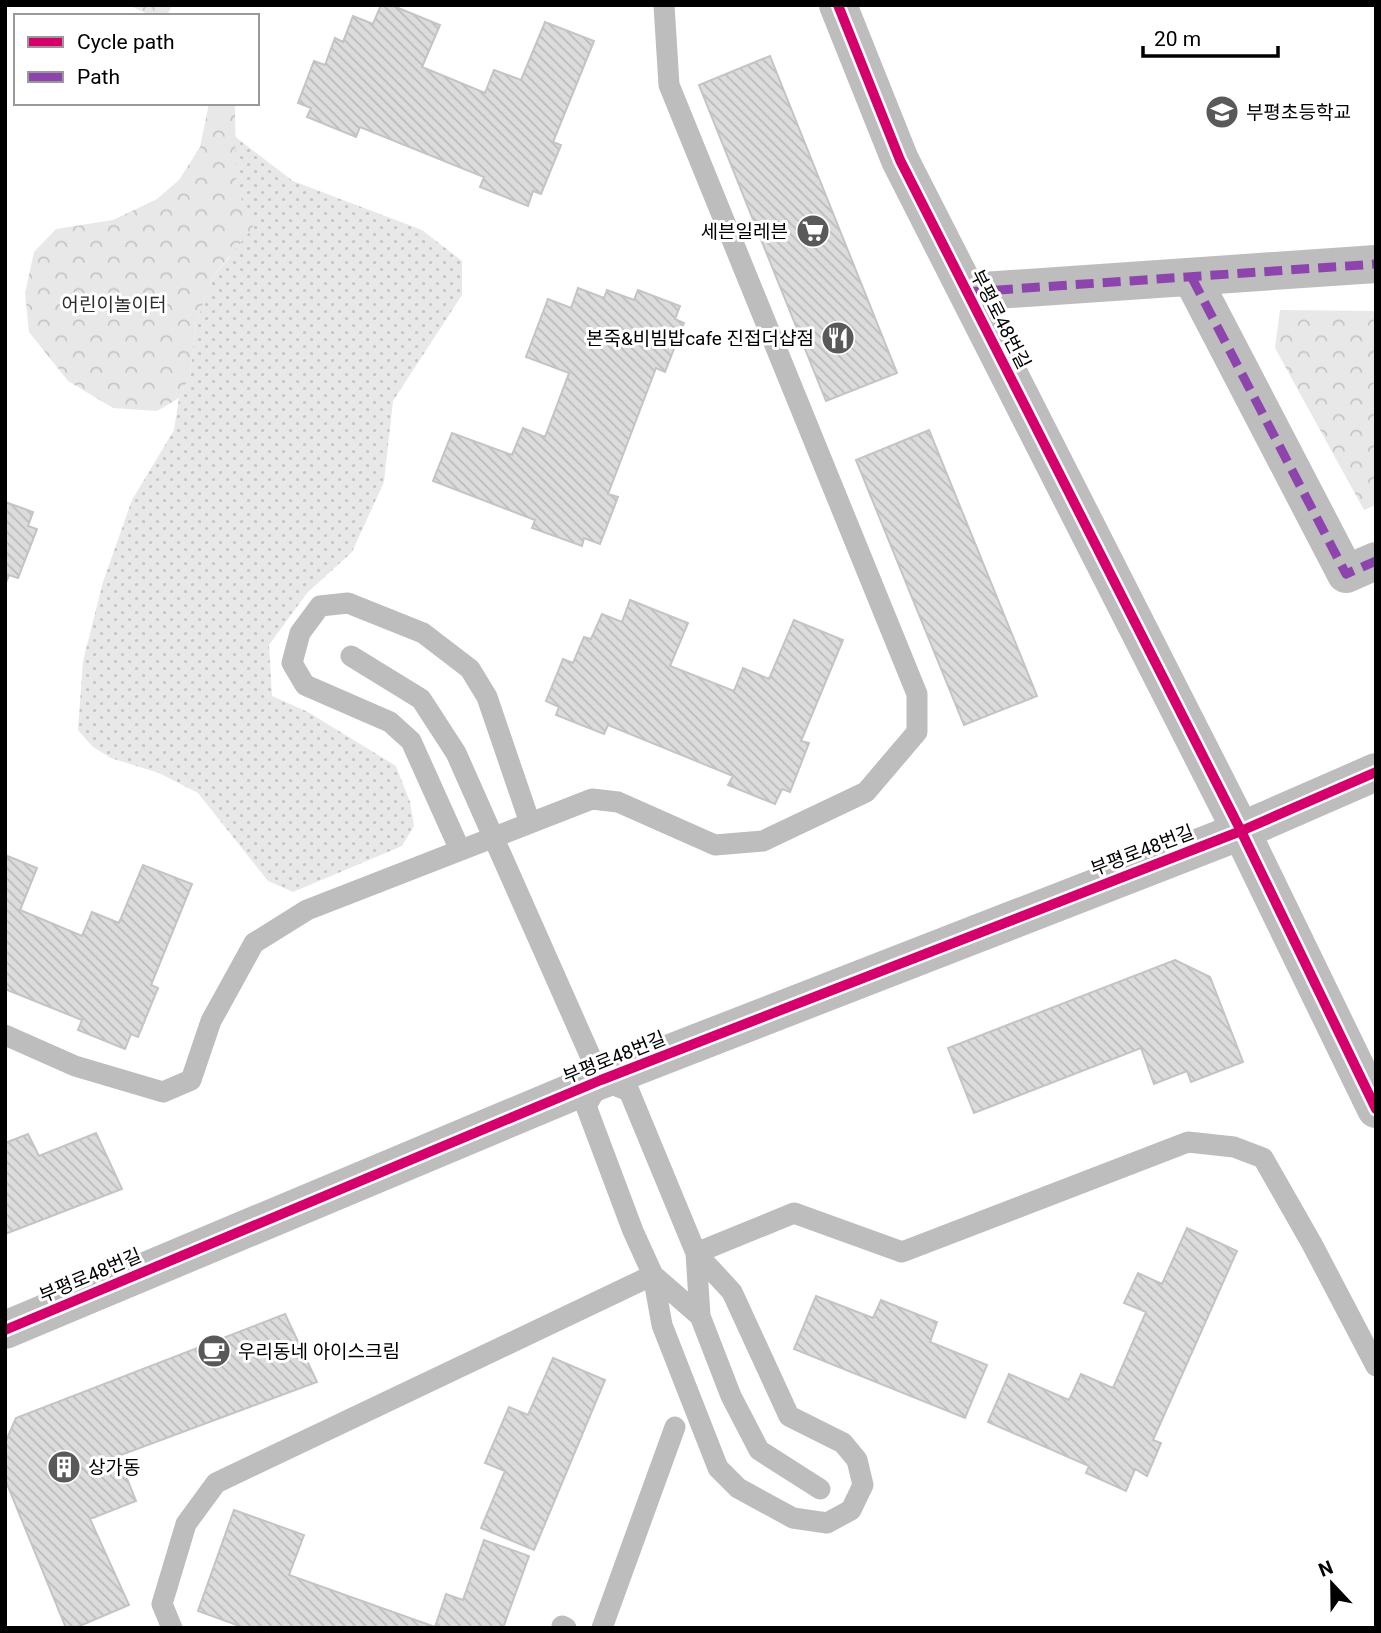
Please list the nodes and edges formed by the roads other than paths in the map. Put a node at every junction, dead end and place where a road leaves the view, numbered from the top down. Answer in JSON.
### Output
{"nodes":[{"id":1,"x":664,"y":5,"type":"edge"},
{"id":2,"x":838,"y":5,"type":"edge"},
{"id":3,"x":1376,"y":264,"type":"edge"},
{"id":4,"x":1192,"y":278,"type":"junction"},
{"id":5,"x":968,"y":292,"type":"junction"},
{"id":6,"x":1376,"y":561,"type":"edge"},
{"id":7,"x":351,"y":656,"type":"dead end"},
{"id":8,"x":1376,"y":772,"type":"edge"},
{"id":9,"x":530,"y":823,"type":"junction"},
{"id":10,"x":1241,"y":831,"type":"junction"},
{"id":11,"x":493,"y":839,"type":"junction"},
{"id":12,"x":460,"y":850,"type":"junction"},
{"id":13,"x":5,"y":1035,"type":"edge"},
{"id":14,"x":601,"y":1080,"type":"junction"},
{"id":15,"x":1376,"y":1109,"type":"edge"},
{"id":16,"x":696,"y":1253,"type":"junction"},
{"id":17,"x":653,"y":1275,"type":"junction"},
{"id":18,"x":700,"y":1316,"type":"junction"},
{"id":19,"x":5,"y":1329,"type":"edge"},
{"id":20,"x":1376,"y":1366,"type":"edge"},
{"id":21,"x":675,"y":1427,"type":"dead end"},
{"id":22,"x":820,"y":1489,"type":"dead end"},
{"id":23,"x":172,"y":1628,"type":"edge"},
{"id":24,"x":602,"y":1628,"type":"edge"}],
"edges":[{"from":1,"to":9,"type":"lane"},
{"from":2,"to":5,"type":"street","name":"부평로48번길"},
{"from":3,"to":4,"type":"street"},
{"from":4,"to":5,"type":"street"},
{"from":4,"to":6,"type":"street"},
{"from":5,"to":10,"type":"street","name":"부평로48번길"},
{"from":7,"to":11,"type":"lane"},
{"from":8,"to":10,"type":"street","name":"부평로48번길"},
{"from":9,"to":11,"type":"lane"},
{"from":9,"to":12,"type":"lane"},
{"from":10,"to":14,"type":"street","name":"부평로48번길"},
{"from":10,"to":15,"type":"street","name":"부평로48번길"},
{"from":11,"to":12,"type":"lane"},
{"from":11,"to":14,"type":"lane"},
{"from":12,"to":13,"type":"lane"},
{"from":14,"to":16,"type":"lane"},
{"from":14,"to":17,"type":"lane"},
{"from":14,"to":19,"type":"street","name":"부평로48번길"},
{"from":16,"to":17,"type":"lane"},
{"from":16,"to":18,"type":"lane"},
{"from":16,"to":20,"type":"lane"},
{"from":17,"to":18,"type":"lane"},
{"from":17,"to":23,"type":"lane"},
{"from":18,"to":22,"type":"lane"},
{"from":21,"to":24,"type":"lane"}]}
